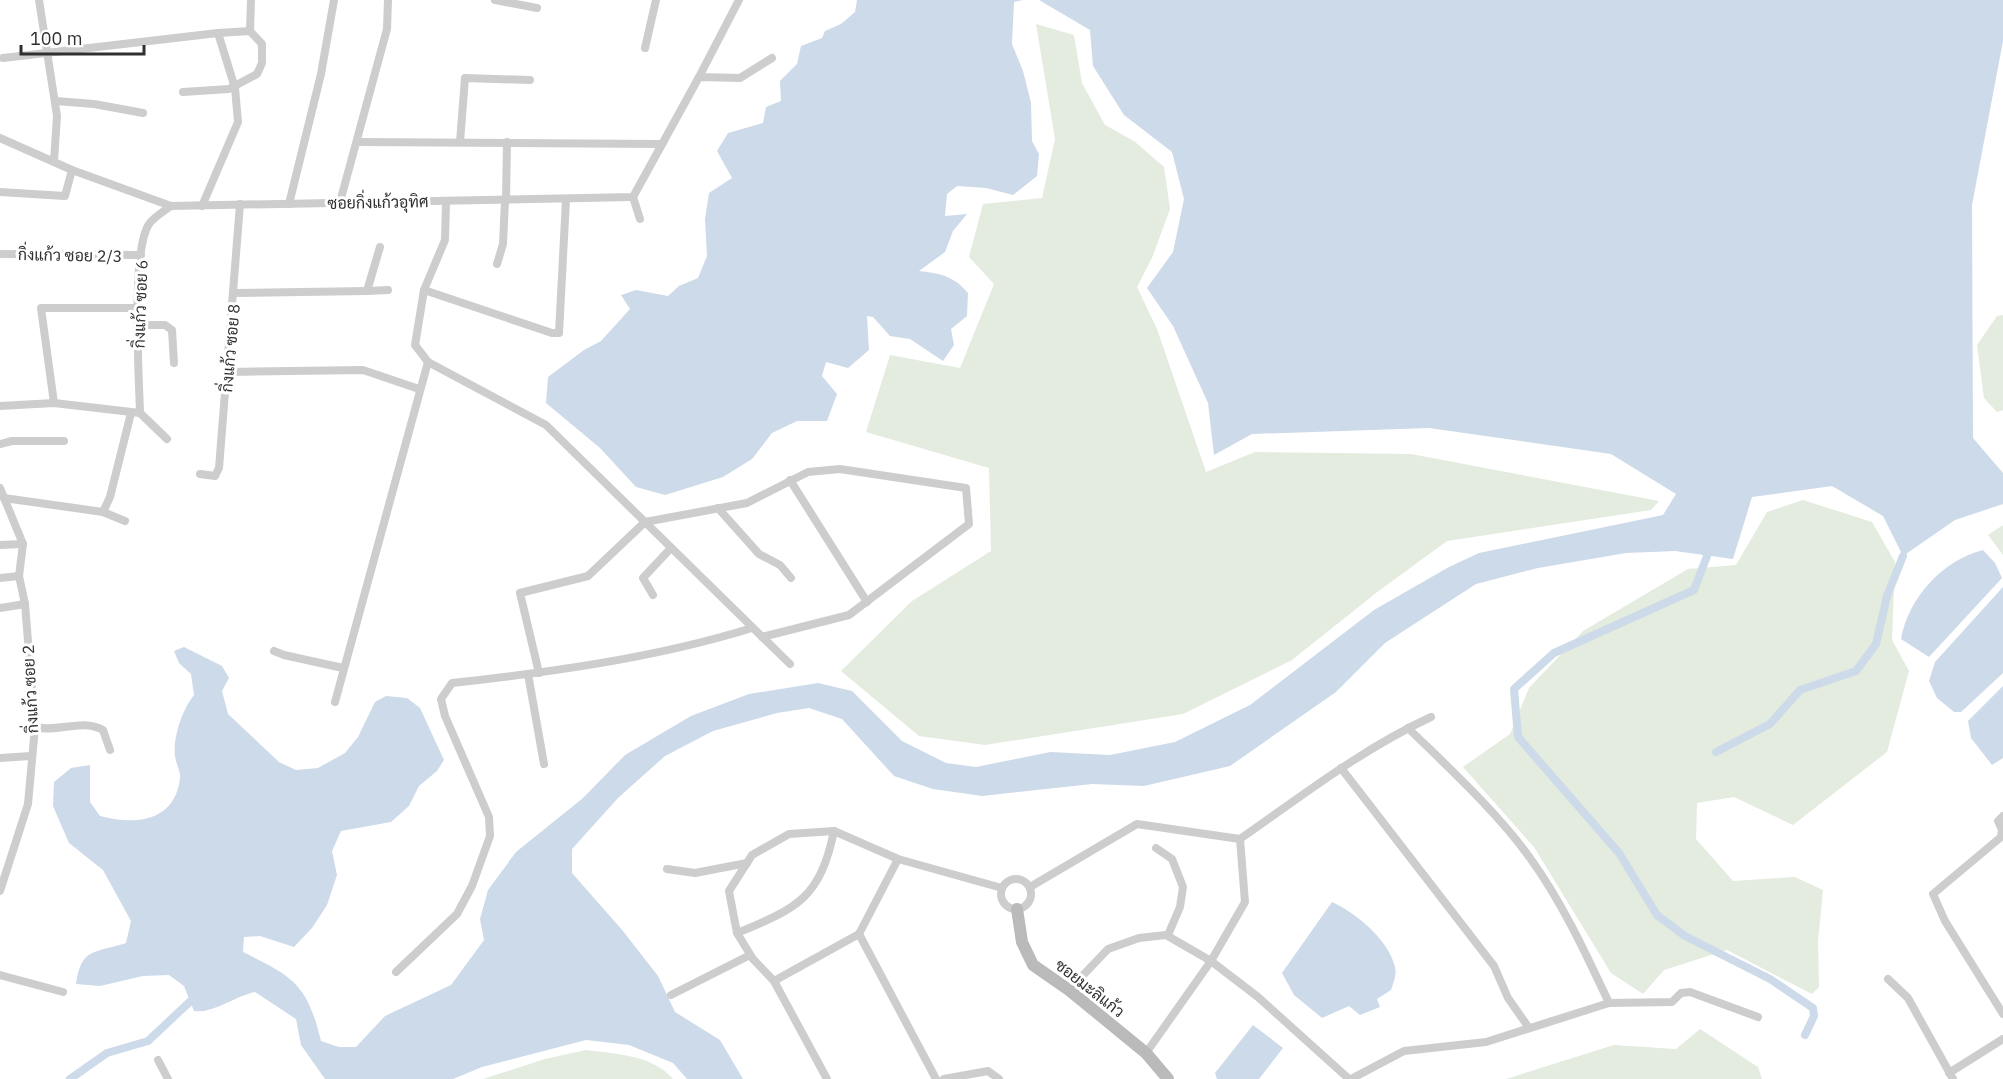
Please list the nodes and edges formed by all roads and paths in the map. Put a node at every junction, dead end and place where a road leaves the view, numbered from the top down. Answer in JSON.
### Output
{"nodes":[{"id":1,"x":39,"y":0,"type":"edge"},
{"id":2,"x":250,"y":0,"type":"edge"},
{"id":3,"x":334,"y":0,"type":"edge"},
{"id":4,"x":388,"y":0,"type":"edge"},
{"id":5,"x":495,"y":0,"type":"edge"},
{"id":6,"x":656,"y":0,"type":"edge"},
{"id":7,"x":739,"y":0,"type":"edge"},
{"id":8,"x":537,"y":8,"type":"dead end"},
{"id":9,"x":250,"y":32,"type":"junction"},
{"id":10,"x":218,"y":33,"type":"junction"},
{"id":11,"x":645,"y":48,"type":"dead end"},
{"id":12,"x":47,"y":53,"type":"junction"},
{"id":13,"x":3,"y":58,"type":"dead end"},
{"id":14,"x":772,"y":58,"type":"dead end"},
{"id":15,"x":699,"y":77,"type":"junction"},
{"id":16,"x":531,"y":80,"type":"dead end"},
{"id":17,"x":234,"y":86,"type":"junction"},
{"id":18,"x":183,"y":92,"type":"dead end"},
{"id":19,"x":56,"y":101,"type":"junction"},
{"id":20,"x":143,"y":113,"type":"dead end"},
{"id":21,"x":0,"y":138,"type":"edge"},
{"id":22,"x":358,"y":142,"type":"junction"},
{"id":23,"x":460,"y":142,"type":"junction"},
{"id":24,"x":507,"y":142,"type":"junction"},
{"id":25,"x":662,"y":144,"type":"junction"},
{"id":26,"x":54,"y":161,"type":"junction"},
{"id":27,"x":72,"y":170,"type":"junction"},
{"id":28,"x":0,"y":192,"type":"edge"},
{"id":29,"x":633,"y":197,"type":"junction"},
{"id":30,"x":566,"y":200,"type":"junction"},
{"id":31,"x":446,"y":201,"type":"junction"},
{"id":32,"x":506,"y":201,"type":"junction"},
{"id":33,"x":340,"y":202,"type":"junction"},
{"id":34,"x":240,"y":204,"type":"junction"},
{"id":35,"x":289,"y":204,"type":"junction"},
{"id":36,"x":171,"y":206,"type":"junction"},
{"id":37,"x":202,"y":206,"type":"junction"},
{"id":38,"x":640,"y":219,"type":"dead end"},
{"id":39,"x":380,"y":247,"type":"dead end"},
{"id":40,"x":0,"y":254,"type":"edge"},
{"id":41,"x":141,"y":255,"type":"junction"},
{"id":42,"x":497,"y":264,"type":"dead end"},
{"id":43,"x":388,"y":290,"type":"dead end"},
{"id":44,"x":424,"y":290,"type":"junction"},
{"id":45,"x":368,"y":291,"type":"junction"},
{"id":46,"x":235,"y":293,"type":"junction"},
{"id":47,"x":138,"y":308,"type":"junction"},
{"id":48,"x":138,"y":325,"type":"junction"},
{"id":49,"x":428,"y":362,"type":"junction"},
{"id":50,"x":174,"y":363,"type":"dead end"},
{"id":51,"x":227,"y":372,"type":"junction"},
{"id":52,"x":419,"y":389,"type":"junction"},
{"id":53,"x":54,"y":403,"type":"junction"},
{"id":54,"x":0,"y":406,"type":"edge"},
{"id":55,"x":136,"y":413,"type":"junction"},
{"id":56,"x":167,"y":439,"type":"dead end"},
{"id":57,"x":64,"y":441,"type":"dead end"},
{"id":58,"x":0,"y":444,"type":"edge"},
{"id":59,"x":200,"y":474,"type":"dead end"},
{"id":60,"x":790,"y":480,"type":"junction"},
{"id":61,"x":0,"y":488,"type":"edge"},
{"id":62,"x":4,"y":498,"type":"junction"},
{"id":63,"x":718,"y":508,"type":"junction"},
{"id":64,"x":103,"y":512,"type":"junction"},
{"id":65,"x":125,"y":521,"type":"dead end"},
{"id":66,"x":645,"y":522,"type":"junction"},
{"id":67,"x":23,"y":544,"type":"junction"},
{"id":68,"x":0,"y":545,"type":"edge"},
{"id":69,"x":671,"y":548,"type":"junction"},
{"id":70,"x":19,"y":576,"type":"junction"},
{"id":71,"x":0,"y":578,"type":"edge"},
{"id":72,"x":791,"y":578,"type":"dead end"},
{"id":73,"x":653,"y":596,"type":"dead end"},
{"id":74,"x":867,"y":602,"type":"junction"},
{"id":75,"x":25,"y":604,"type":"junction"},
{"id":76,"x":0,"y":608,"type":"edge"},
{"id":77,"x":752,"y":628,"type":"junction"},
{"id":78,"x":762,"y":637,"type":"junction"},
{"id":79,"x":274,"y":651,"type":"dead end"},
{"id":80,"x":790,"y":664,"type":"dead end"},
{"id":81,"x":343,"y":668,"type":"junction"},
{"id":82,"x":539,"y":673,"type":"junction"},
{"id":83,"x":528,"y":674,"type":"junction"},
{"id":84,"x":335,"y":702,"type":"dead end"},
{"id":85,"x":1431,"y":717,"type":"dead end"},
{"id":86,"x":34,"y":727,"type":"junction"},
{"id":87,"x":1408,"y":728,"type":"junction"},
{"id":88,"x":111,"y":750,"type":"dead end"},
{"id":89,"x":31,"y":756,"type":"junction"},
{"id":90,"x":0,"y":758,"type":"edge"},
{"id":91,"x":544,"y":764,"type":"dead end"},
{"id":92,"x":1341,"y":768,"type":"junction"},
{"id":93,"x":2003,"y":816,"type":"edge"},
{"id":94,"x":834,"y":831,"type":"junction"},
{"id":95,"x":1240,"y":839,"type":"junction"},
{"id":96,"x":1156,"y":848,"type":"dead end"},
{"id":97,"x":898,"y":860,"type":"junction"},
{"id":98,"x":747,"y":863,"type":"junction"},
{"id":99,"x":667,"y":869,"type":"dead end"},
{"id":100,"x":1030,"y":887,"type":"junction"},
{"id":101,"x":1002,"y":888,"type":"junction"},
{"id":102,"x":0,"y":891,"type":"edge"},
{"id":103,"x":1017,"y":909,"type":"junction"},
{"id":104,"x":738,"y":933,"type":"junction"},
{"id":105,"x":858,"y":934,"type":"junction"},
{"id":106,"x":1167,"y":936,"type":"junction"},
{"id":107,"x":750,"y":955,"type":"junction"},
{"id":108,"x":1211,"y":961,"type":"junction"},
{"id":109,"x":396,"y":972,"type":"dead end"},
{"id":110,"x":0,"y":975,"type":"edge"},
{"id":111,"x":1888,"y":979,"type":"dead end"},
{"id":112,"x":774,"y":981,"type":"junction"},
{"id":113,"x":1069,"y":990,"type":"junction"},
{"id":114,"x":63,"y":992,"type":"dead end"},
{"id":115,"x":671,"y":995,"type":"dead end"},
{"id":116,"x":1609,"y":1003,"type":"junction"},
{"id":117,"x":2003,"y":1014,"type":"edge"},
{"id":118,"x":1758,"y":1017,"type":"dead end"},
{"id":119,"x":1529,"y":1028,"type":"junction"},
{"id":120,"x":2003,"y":1039,"type":"edge"},
{"id":121,"x":1146,"y":1053,"type":"junction"},
{"id":122,"x":158,"y":1060,"type":"dead end"},
{"id":123,"x":1951,"y":1076,"type":"edge"},
{"id":124,"x":1165,"y":1078,"type":"edge"},
{"id":125,"x":168,"y":1079,"type":"edge"},
{"id":126,"x":827,"y":1079,"type":"edge"},
{"id":127,"x":936,"y":1079,"type":"edge"},
{"id":128,"x":944,"y":1079,"type":"edge"},
{"id":129,"x":999,"y":1079,"type":"edge"},
{"id":130,"x":1350,"y":1079,"type":"edge"}],
"edges":[{"from":1,"to":12,"type":"street"},
{"from":2,"to":9,"type":"street"},
{"from":3,"to":35,"type":"street"},
{"from":4,"to":22,"type":"street"},
{"from":5,"to":8,"type":"street"},
{"from":6,"to":11,"type":"street"},
{"from":7,"to":15,"type":"street"},
{"from":9,"to":10,"type":"street"},
{"from":9,"to":17,"type":"street"},
{"from":10,"to":12,"type":"street"},
{"from":10,"to":17,"type":"street"},
{"from":12,"to":13,"type":"street"},
{"from":12,"to":19,"type":"street"},
{"from":14,"to":15,"type":"street"},
{"from":15,"to":25,"type":"street"},
{"from":16,"to":23,"type":"street"},
{"from":17,"to":18,"type":"street"},
{"from":17,"to":37,"type":"street"},
{"from":19,"to":20,"type":"street"},
{"from":19,"to":26,"type":"street"},
{"from":21,"to":26,"type":"street","name":"ซอยกิ่งแก้วอุทิศ"},
{"from":22,"to":23,"type":"street"},
{"from":22,"to":33,"type":"street"},
{"from":23,"to":24,"type":"street"},
{"from":24,"to":25,"type":"street"},
{"from":24,"to":32,"type":"street"},
{"from":25,"to":29,"type":"street"},
{"from":26,"to":27,"type":"street","name":"ซอยกิ่งแก้วอุทิศ"},
{"from":27,"to":28,"type":"street"},
{"from":27,"to":36,"type":"street","name":"ซอยกิ่งแก้วอุทิศ"},
{"from":29,"to":30,"type":"street","name":"ซอยกิ่งแก้วอุทิศ"},
{"from":29,"to":38,"type":"street"},
{"from":30,"to":32,"type":"street","name":"ซอยกิ่งแก้วอุทิศ"},
{"from":30,"to":44,"type":"street"},
{"from":31,"to":32,"type":"street","name":"ซอยกิ่งแก้วอุทิศ"},
{"from":31,"to":33,"type":"street","name":"ซอยกิ่งแก้วอุทิศ"},
{"from":31,"to":44,"type":"street"},
{"from":32,"to":42,"type":"street"},
{"from":33,"to":35,"type":"street","name":"ซอยกิ่งแก้วอุทิศ"},
{"from":34,"to":35,"type":"street","name":"ซอยกิ่งแก้วอุทิศ"},
{"from":34,"to":37,"type":"street","name":"ซอยกิ่งแก้วอุทิศ"},
{"from":34,"to":46,"type":"street","name":"กิ่งแก้ว ซอย 8"},
{"from":36,"to":37,"type":"street","name":"ซอยกิ่งแก้วอุทิศ"},
{"from":36,"to":41,"type":"street","name":"กิ่งแก้ว ซอย 6"},
{"from":39,"to":45,"type":"street"},
{"from":40,"to":41,"type":"street","name":"กิ่งแก้ว ซอย 2/3"},
{"from":41,"to":47,"type":"street","name":"กิ่งแก้ว ซอย 6"},
{"from":43,"to":45,"type":"street"},
{"from":44,"to":49,"type":"street"},
{"from":45,"to":46,"type":"street"},
{"from":46,"to":51,"type":"street","name":"กิ่งแก้ว ซอย 8"},
{"from":47,"to":48,"type":"street","name":"กิ่งแก้ว ซอย 6"},
{"from":47,"to":53,"type":"street"},
{"from":48,"to":50,"type":"street"},
{"from":48,"to":55,"type":"street","name":"กิ่งแก้ว ซอย 6"},
{"from":49,"to":52,"type":"street"},
{"from":49,"to":66,"type":"street"},
{"from":51,"to":52,"type":"street"},
{"from":51,"to":59,"type":"street","name":"กิ่งแก้ว ซอย 8"},
{"from":52,"to":81,"type":"street"},
{"from":53,"to":54,"type":"street"},
{"from":53,"to":55,"type":"street"},
{"from":55,"to":56,"type":"street"},
{"from":55,"to":64,"type":"street","name":"กิ่งแก้ว ซอย 6"},
{"from":57,"to":58,"type":"street"},
{"from":60,"to":63,"type":"street"},
{"from":60,"to":74,"type":"street"},
{"from":60,"to":74,"type":"street"},
{"from":61,"to":62,"type":"street","name":"กิ่งแก้ว ซอย 2"},
{"from":62,"to":64,"type":"street"},
{"from":62,"to":67,"type":"street","name":"กิ่งแก้ว ซอย 2"},
{"from":63,"to":66,"type":"street"},
{"from":63,"to":72,"type":"street"},
{"from":64,"to":65,"type":"street"},
{"from":66,"to":69,"type":"street"},
{"from":66,"to":82,"type":"street"},
{"from":67,"to":68,"type":"street"},
{"from":67,"to":70,"type":"street","name":"กิ่งแก้ว ซอย 2"},
{"from":69,"to":73,"type":"street"},
{"from":69,"to":77,"type":"street"},
{"from":70,"to":71,"type":"street"},
{"from":70,"to":75,"type":"street","name":"กิ่งแก้ว ซอย 2"},
{"from":74,"to":78,"type":"street"},
{"from":75,"to":76,"type":"street"},
{"from":75,"to":86,"type":"street","name":"กิ่งแก้ว ซอย 2"},
{"from":77,"to":78,"type":"street"},
{"from":77,"to":82,"type":"street"},
{"from":78,"to":80,"type":"street"},
{"from":79,"to":81,"type":"street"},
{"from":81,"to":84,"type":"street"},
{"from":82,"to":83,"type":"street"},
{"from":83,"to":91,"type":"street"},
{"from":83,"to":109,"type":"street"},
{"from":85,"to":87,"type":"street"},
{"from":86,"to":88,"type":"street"},
{"from":86,"to":89,"type":"street","name":"กิ่งแก้ว ซอย 2"},
{"from":87,"to":92,"type":"street"},
{"from":87,"to":116,"type":"street"},
{"from":89,"to":90,"type":"street"},
{"from":89,"to":102,"type":"street","name":"กิ่งแก้ว ซอย 2"},
{"from":92,"to":95,"type":"street"},
{"from":92,"to":119,"type":"street"},
{"from":93,"to":117,"type":"street"},
{"from":94,"to":97,"type":"street"},
{"from":94,"to":98,"type":"street"},
{"from":94,"to":104,"type":"street"},
{"from":95,"to":100,"type":"street"},
{"from":95,"to":108,"type":"street"},
{"from":96,"to":106,"type":"street"},
{"from":97,"to":101,"type":"street"},
{"from":97,"to":105,"type":"street"},
{"from":98,"to":99,"type":"street"},
{"from":98,"to":104,"type":"street"},
{"from":100,"to":101,"type":"street"},
{"from":100,"to":103,"type":"street"},
{"from":101,"to":103,"type":"street"},
{"from":103,"to":113,"type":"street","name":"ซอยมะลิแก้ว"},
{"from":104,"to":107,"type":"street"},
{"from":105,"to":112,"type":"street"},
{"from":105,"to":127,"type":"street"},
{"from":106,"to":108,"type":"street"},
{"from":106,"to":113,"type":"street"},
{"from":107,"to":112,"type":"street"},
{"from":107,"to":115,"type":"street"},
{"from":108,"to":121,"type":"street"},
{"from":108,"to":130,"type":"street"},
{"from":110,"to":114,"type":"street"},
{"from":111,"to":123,"type":"street"},
{"from":112,"to":126,"type":"street"},
{"from":113,"to":121,"type":"street","name":"ซอยมะลิแก้ว"},
{"from":116,"to":118,"type":"street"},
{"from":116,"to":119,"type":"street"},
{"from":119,"to":130,"type":"street"},
{"from":120,"to":123,"type":"street"},
{"from":121,"to":124,"type":"street","name":"ซอยมะลิแก้ว"},
{"from":122,"to":125,"type":"street"},
{"from":128,"to":129,"type":"street"}]}
